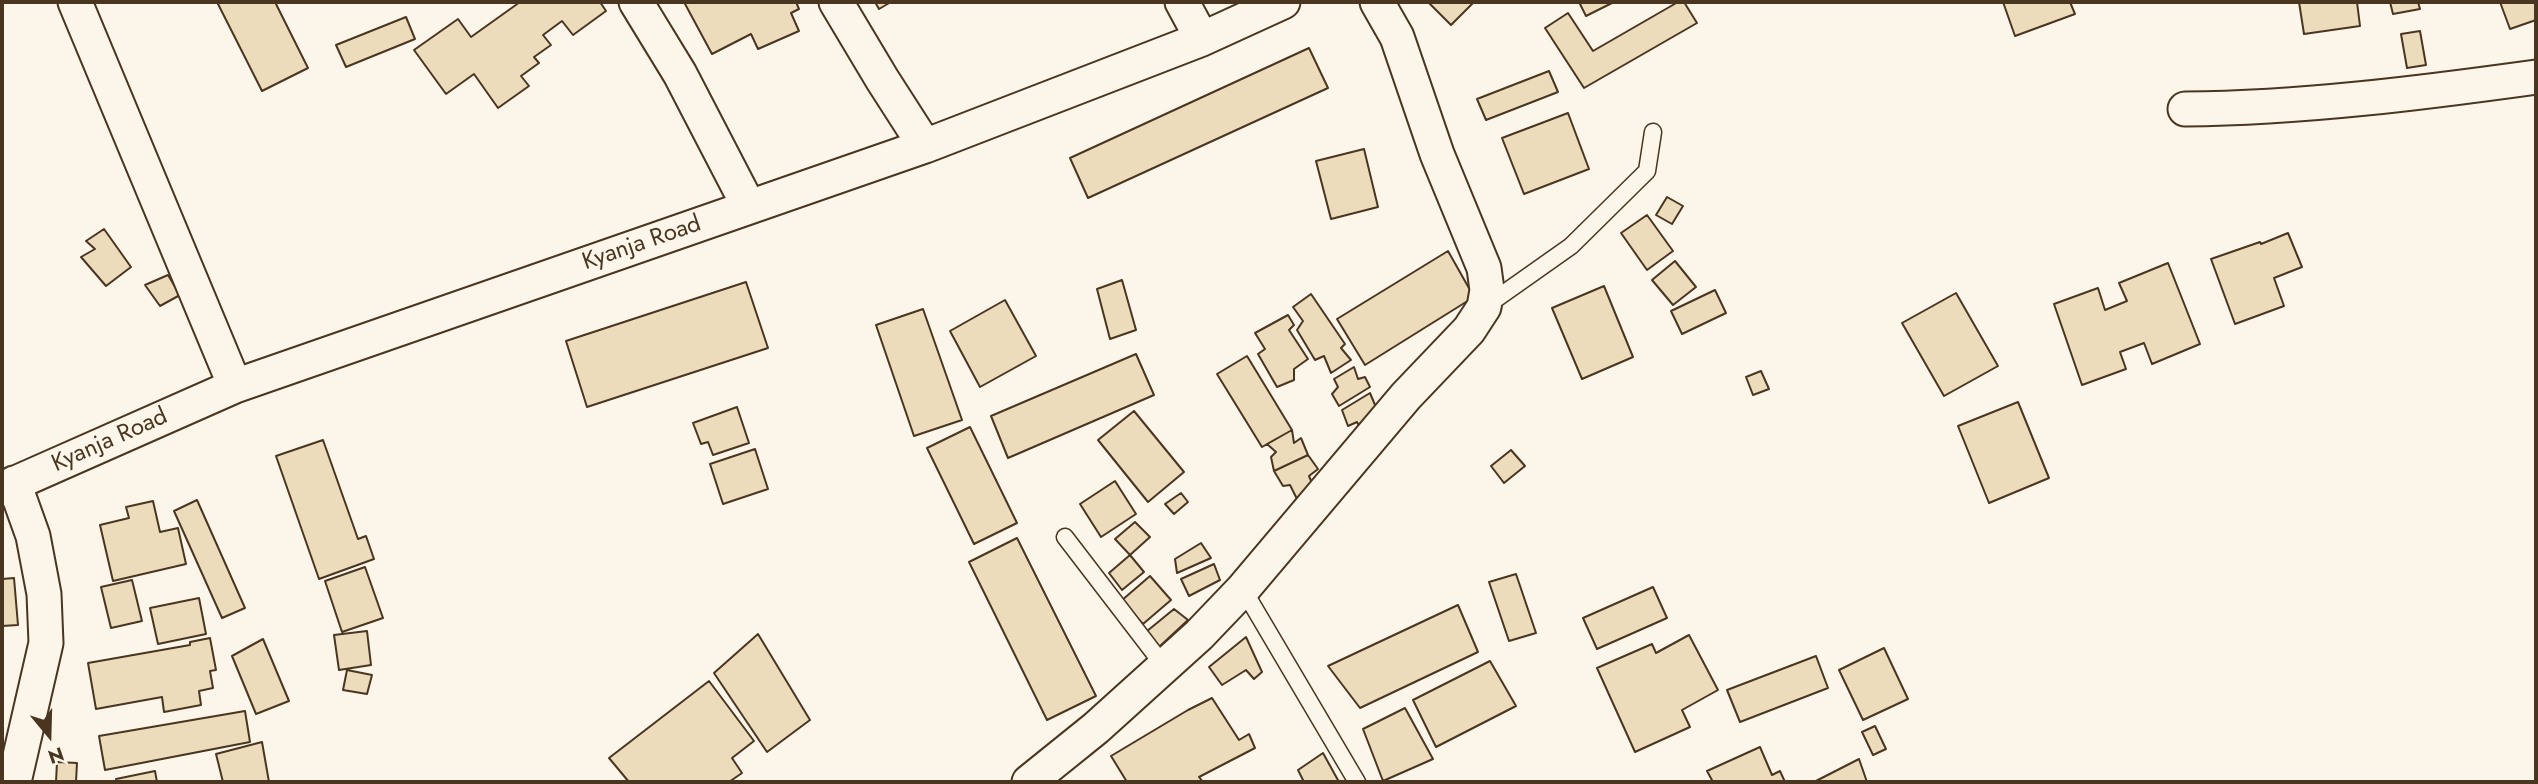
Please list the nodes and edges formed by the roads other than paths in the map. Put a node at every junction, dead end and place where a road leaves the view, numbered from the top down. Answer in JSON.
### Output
{"nodes":[{"id":1,"x":75,"y":2,"type":"edge"},
{"id":2,"x":636,"y":2,"type":"edge"},
{"id":3,"x":836,"y":2,"type":"edge"},
{"id":4,"x":1182,"y":2,"type":"edge"},
{"id":5,"x":1283,"y":2,"type":"edge"},
{"id":6,"x":1377,"y":2,"type":"edge"},
{"id":7,"x":1202,"y":39,"type":"junction"},
{"id":8,"x":2536,"y":78,"type":"edge"},
{"id":9,"x":2185,"y":109,"type":"dead end"},
{"id":10,"x":1653,"y":132,"type":"dead end"},
{"id":11,"x":925,"y":146,"type":"junction"},
{"id":12,"x":749,"y":207,"type":"junction"},
{"id":13,"x":1484,"y":307,"type":"junction"},
{"id":14,"x":235,"y":386,"type":"junction"},
{"id":15,"x":8,"y":486,"type":"edge"},
{"id":16,"x":1065,"y":537,"type":"dead end"},
{"id":17,"x":1243,"y":589,"type":"junction"},
{"id":18,"x":1164,"y":666,"type":"junction"},
{"id":19,"x":14,"y":782,"type":"edge"},
{"id":20,"x":1029,"y":782,"type":"edge"},
{"id":21,"x":1357,"y":782,"type":"edge"}],
"edges":[{"from":1,"to":14,"type":"street"},
{"from":2,"to":12,"type":"street"},
{"from":3,"to":11,"type":"street"},
{"from":4,"to":7,"type":"street"},
{"from":5,"to":7,"type":"street","name":"Kyanja Road"},
{"from":6,"to":13,"type":"street"},
{"from":7,"to":11,"type":"street","name":"Kyanja Road"},
{"from":8,"to":9,"type":"street"},
{"from":10,"to":13,"type":"lane"},
{"from":11,"to":12,"type":"street","name":"Kyanja Road"},
{"from":12,"to":14,"type":"street","name":"Kyanja Road"},
{"from":13,"to":17,"type":"street"},
{"from":14,"to":15,"type":"street","name":"Kyanja Road"},
{"from":15,"to":19,"type":"street"},
{"from":16,"to":18,"type":"lane"},
{"from":17,"to":18,"type":"street"},
{"from":17,"to":21,"type":"lane"},
{"from":18,"to":20,"type":"street"}]}
